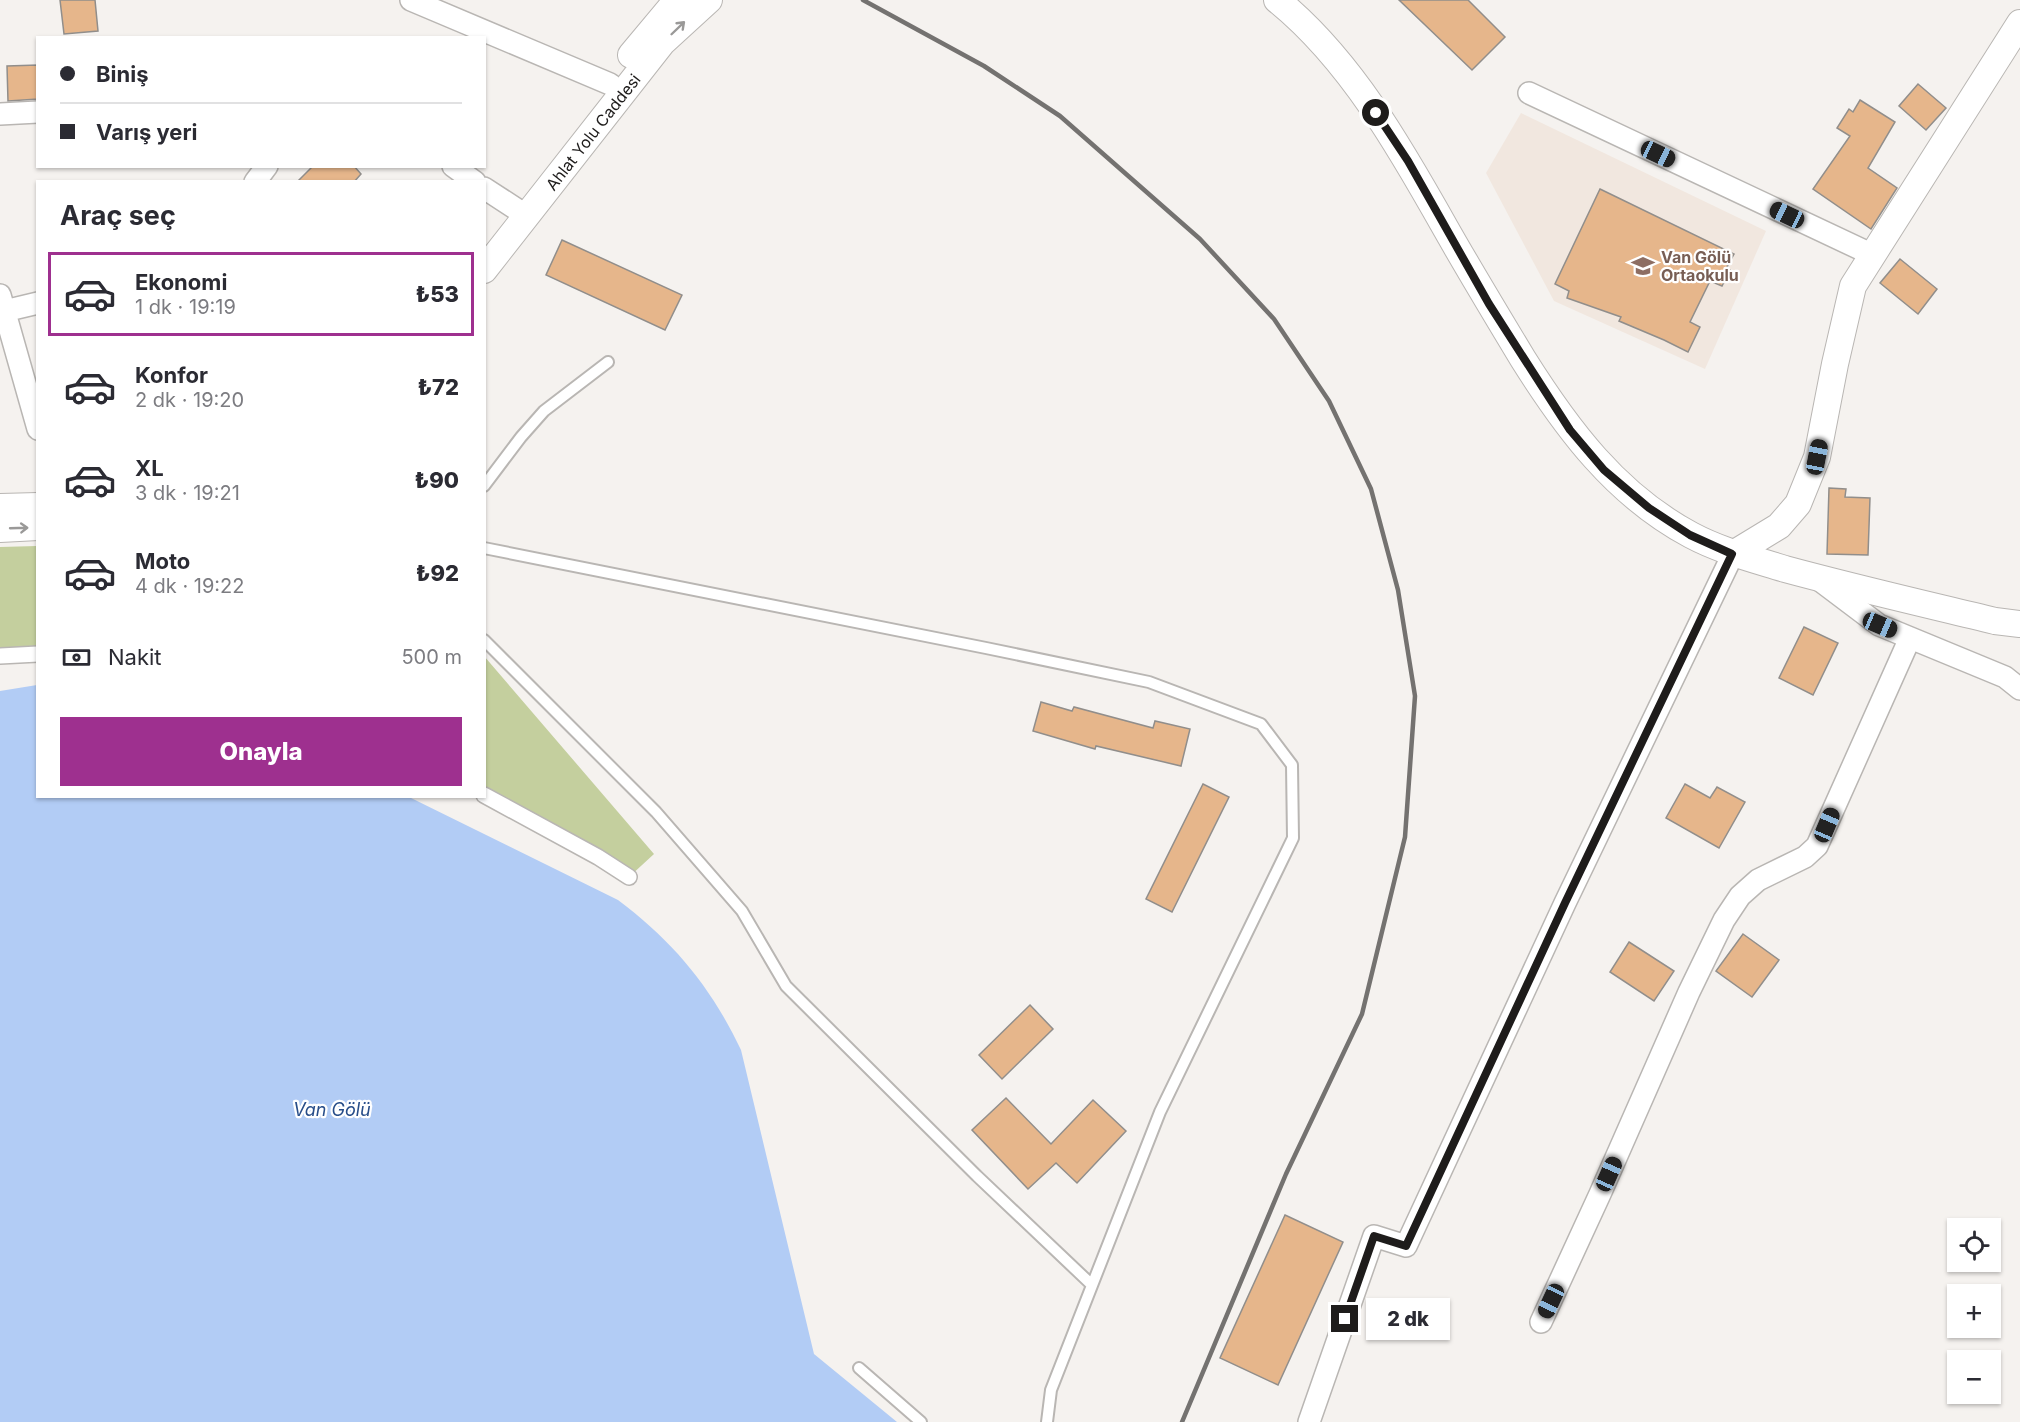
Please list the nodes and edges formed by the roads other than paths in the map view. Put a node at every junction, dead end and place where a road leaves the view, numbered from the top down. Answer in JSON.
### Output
{"nodes":[{"id":1,"x":411,"y":0,"type":"edge"},
{"id":2,"x":677,"y":0,"type":"edge"},
{"id":3,"x":709,"y":0,"type":"edge"},
{"id":4,"x":1277,"y":0,"type":"edge"},
{"id":5,"x":2020,"y":23,"type":"edge"},
{"id":6,"x":610,"y":84,"type":"junction"},
{"id":7,"x":1529,"y":93,"type":"dead end"},
{"id":8,"x":36,"y":112,"type":"edge"},
{"id":9,"x":0,"y":114,"type":"edge"},
{"id":10,"x":456,"y":168,"type":"edge"},
{"id":11,"x":472,"y":180,"type":"edge"},
{"id":12,"x":486,"y":189,"type":"edge"},
{"id":13,"x":521,"y":213,"type":"junction"},
{"id":14,"x":486,"y":247,"type":"edge"},
{"id":15,"x":1873,"y":255,"type":"junction"},
{"id":16,"x":486,"y":267,"type":"edge"},
{"id":17,"x":36,"y":303,"type":"edge"},
{"id":18,"x":1,"y":306,"type":"edge"},
{"id":19,"x":608,"y":362,"type":"dead end"},
{"id":20,"x":36,"y":422,"type":"edge"},
{"id":21,"x":486,"y":483,"type":"edge"},
{"id":22,"x":36,"y":506,"type":"edge"},
{"id":23,"x":0,"y":507,"type":"edge"},
{"id":24,"x":36,"y":527,"type":"edge"},
{"id":25,"x":0,"y":529,"type":"edge"},
{"id":26,"x":486,"y":548,"type":"edge"},
{"id":27,"x":1732,"y":554,"type":"junction"},
{"id":28,"x":1818,"y":579,"type":"junction"},
{"id":29,"x":2020,"y":624,"type":"edge"},
{"id":30,"x":1910,"y":638,"type":"junction"},
{"id":31,"x":486,"y":642,"type":"edge"},
{"id":32,"x":36,"y":654,"type":"edge"},
{"id":33,"x":0,"y":656,"type":"edge"},
{"id":34,"x":2020,"y":688,"type":"edge"},
{"id":35,"x":486,"y":796,"type":"edge"},
{"id":36,"x":629,"y":877,"type":"dead end"},
{"id":37,"x":1092,"y":1285,"type":"junction"},
{"id":38,"x":1540,"y":1322,"type":"dead end"},
{"id":39,"x":859,"y":1368,"type":"dead end"},
{"id":40,"x":921,"y":1422,"type":"edge"},
{"id":41,"x":1047,"y":1422,"type":"edge"},
{"id":42,"x":1309,"y":1422,"type":"edge"}],
"edges":[{"from":1,"to":6,"type":"street"},
{"from":2,"to":6,"type":"street","name":"Ahlat Yolu Caddesi"},
{"from":13,"to":3,"type":"street","name":"Ahlat Yolu Caddesi","one_way":true},
{"from":4,"to":27,"type":"street"},
{"from":5,"to":15,"type":"street"},
{"from":6,"to":13,"type":"street","name":"Ahlat Yolu Caddesi"},
{"from":7,"to":15,"type":"street"},
{"from":8,"to":9,"type":"street"},
{"from":10,"to":11,"type":"street"},
{"from":12,"to":13,"type":"street"},
{"from":13,"to":14,"type":"street","name":"Ahlat Yolu Caddesi"},
{"from":13,"to":16,"type":"street","name":"Ahlat Yolu Caddesi"},
{"from":15,"to":27,"type":"street"},
{"from":17,"to":18,"type":"street"},
{"from":18,"to":20,"type":"street"},
{"from":19,"to":21,"type":"lane"},
{"from":22,"to":23,"type":"street"},
{"from":25,"to":24,"type":"street","one_way":true},
{"from":26,"to":37,"type":"lane"},
{"from":27,"to":28,"type":"street"},
{"from":27,"to":42,"type":"street"},
{"from":28,"to":29,"type":"street"},
{"from":28,"to":30,"type":"street"},
{"from":30,"to":34,"type":"street"},
{"from":30,"to":38,"type":"street"},
{"from":31,"to":37,"type":"lane"},
{"from":32,"to":33,"type":"street"},
{"from":35,"to":36,"type":"street"},
{"from":37,"to":41,"type":"lane"},
{"from":39,"to":40,"type":"lane"}]}
